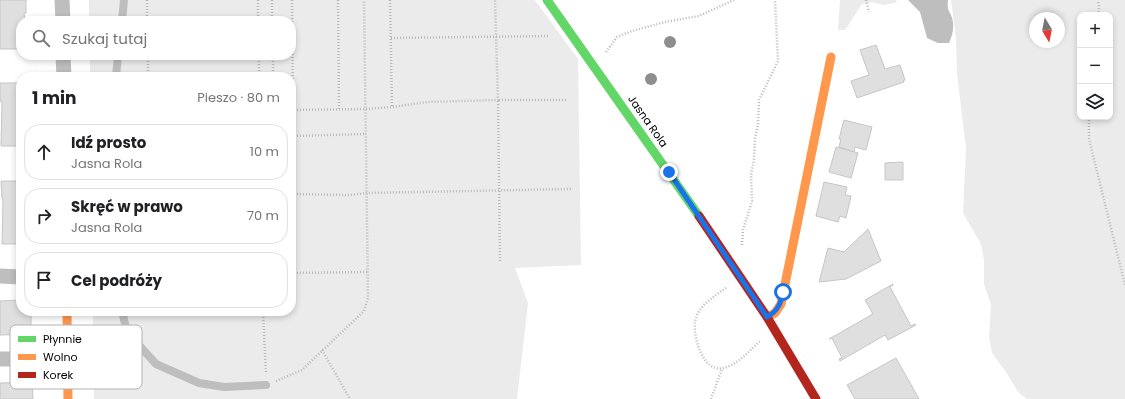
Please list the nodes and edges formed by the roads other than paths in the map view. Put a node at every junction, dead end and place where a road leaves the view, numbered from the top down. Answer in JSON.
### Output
{"nodes":[{"id":1,"x":62,"y":0,"type":"edge"},
{"id":2,"x":124,"y":0,"type":"edge"},
{"id":3,"x":547,"y":0,"type":"edge"},
{"id":4,"x":63,"y":16,"type":"edge"},
{"id":5,"x":122,"y":16,"type":"edge"},
{"id":6,"x":831,"y":57,"type":"dead end"},
{"id":7,"x":63,"y":60,"type":"edge"},
{"id":8,"x":118,"y":60,"type":"edge"},
{"id":9,"x":64,"y":72,"type":"edge"},
{"id":10,"x":116,"y":72,"type":"edge"},
{"id":11,"x":0,"y":276,"type":"edge"},
{"id":12,"x":16,"y":277,"type":"edge"},
{"id":13,"x":767,"y":317,"type":"junction"},
{"id":14,"x":142,"y":349,"type":"edge"},
{"id":15,"x":266,"y":385,"type":"road end"},
{"id":16,"x":68,"y":389,"type":"edge"},
{"id":17,"x":68,"y":399,"type":"edge"},
{"id":18,"x":816,"y":399,"type":"edge"}],
"edges":[{"from":1,"to":4,"type":"street"},
{"from":2,"to":5,"type":"lane"},
{"from":3,"to":13,"type":"street","name":"Jasna Rola"},
{"from":6,"to":13,"type":"street"},
{"from":7,"to":9,"type":"street"},
{"from":8,"to":10,"type":"lane"},
{"from":11,"to":12,"type":"street"},
{"from":13,"to":18,"type":"street","name":"Jasna Rola"},
{"from":14,"to":15,"type":"lane"},
{"from":16,"to":17,"type":"street"}]}
